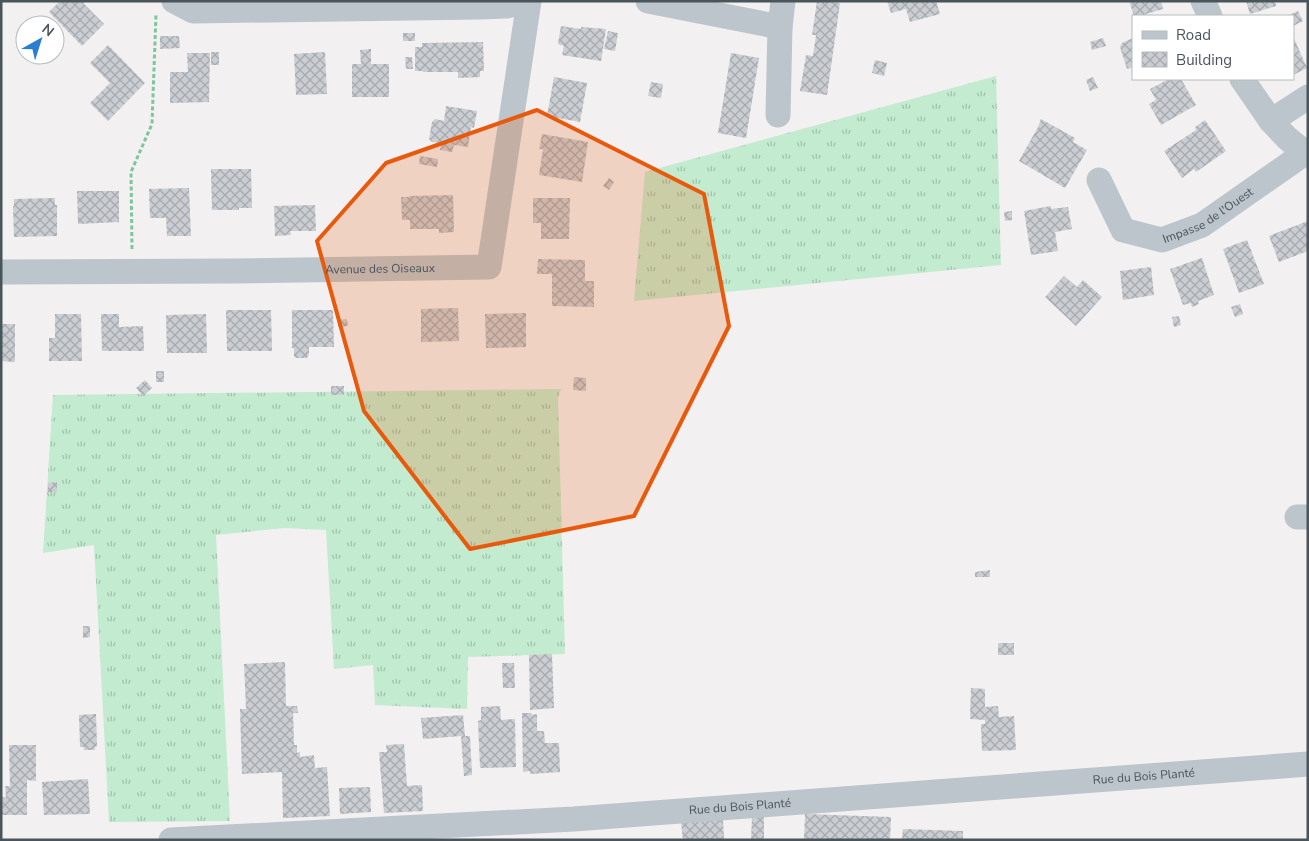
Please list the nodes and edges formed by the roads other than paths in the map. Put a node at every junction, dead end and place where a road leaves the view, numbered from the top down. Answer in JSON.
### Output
{"nodes":[{"id":1,"x":529,"y":1,"type":"edge"},
{"id":2,"x":648,"y":1,"type":"edge"},
{"id":3,"x":783,"y":1,"type":"edge"},
{"id":4,"x":1203,"y":1,"type":"edge"},
{"id":5,"x":179,"y":6,"type":"edge"},
{"id":6,"x":1210,"y":15,"type":"edge"},
{"id":7,"x":780,"y":27,"type":"junction"},
{"id":8,"x":1243,"y":80,"type":"edge"},
{"id":9,"x":1308,"y":97,"type":"edge"},
{"id":10,"x":778,"y":115,"type":"dead end"},
{"id":11,"x":1270,"y":121,"type":"junction"},
{"id":12,"x":1306,"y":154,"type":"edge"},
{"id":13,"x":1099,"y":180,"type":"dead end"},
{"id":14,"x":1,"y":272,"type":"edge"},
{"id":15,"x":1308,"y":764,"type":"edge"},
{"id":16,"x":171,"y":840,"type":"edge"}],
"edges":[{"from":1,"to":5,"type":"street"},
{"from":1,"to":14,"type":"street","name":"Avenue des Oiseaux"},
{"from":2,"to":7,"type":"street"},
{"from":3,"to":7,"type":"street"},
{"from":4,"to":6,"type":"street"},
{"from":7,"to":10,"type":"street"},
{"from":8,"to":11,"type":"street"},
{"from":9,"to":11,"type":"street"},
{"from":11,"to":12,"type":"street"},
{"from":12,"to":13,"type":"street","name":"Impasse de l'Ouest"},
{"from":15,"to":16,"type":"street","name":"Rue du Bois Planté"}]}
